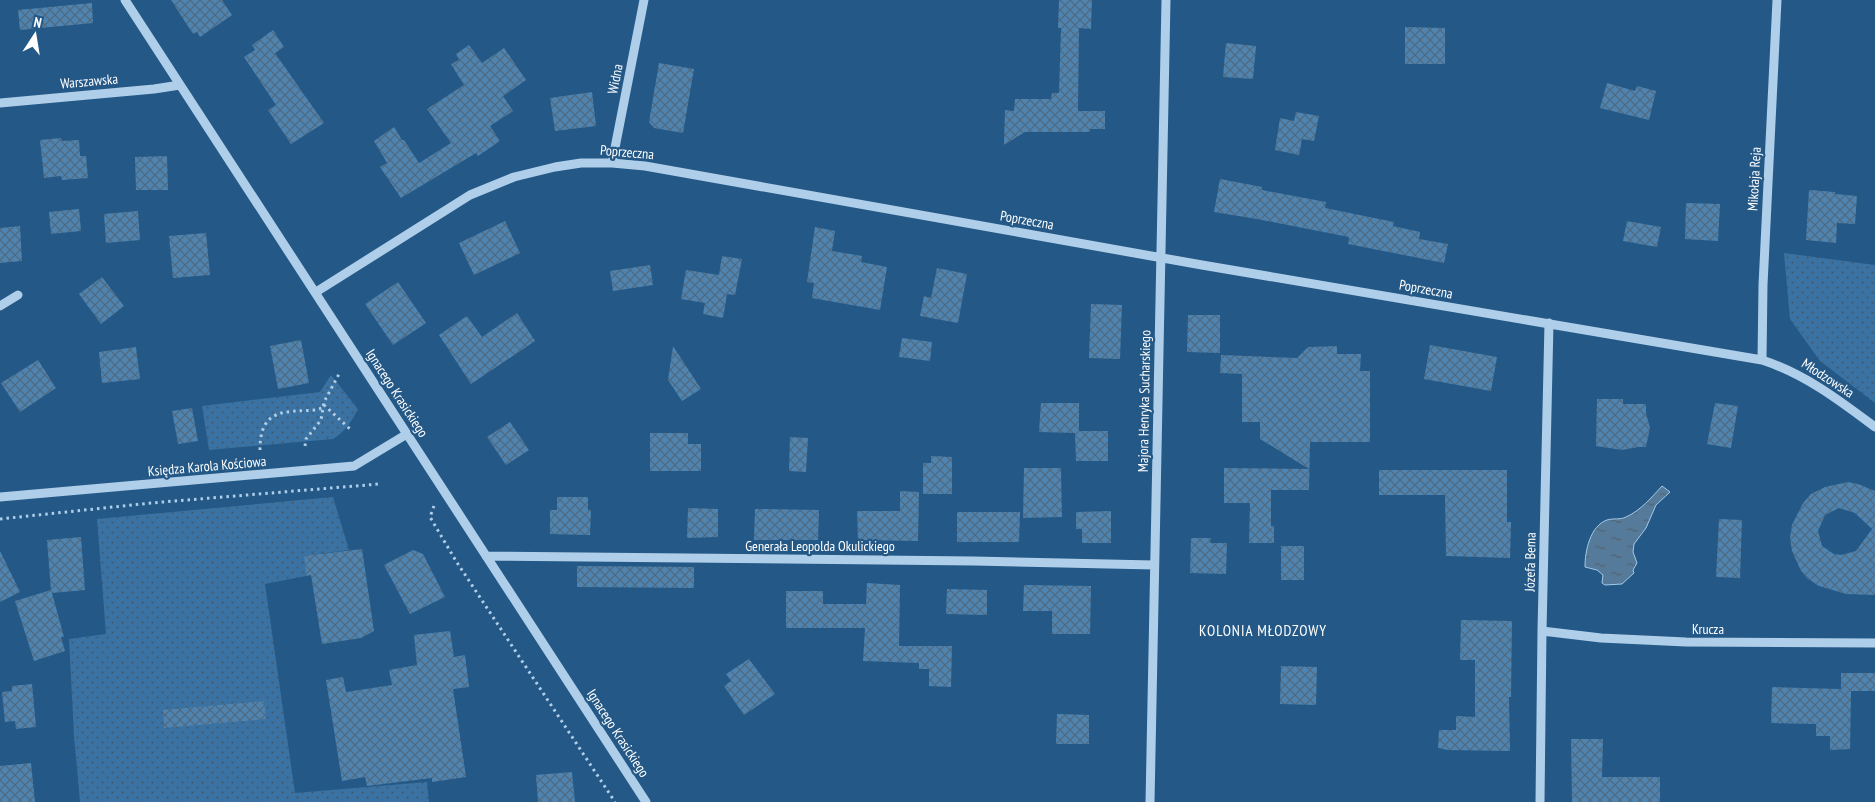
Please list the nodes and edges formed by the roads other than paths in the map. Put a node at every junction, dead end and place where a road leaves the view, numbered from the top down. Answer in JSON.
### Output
{"nodes":[{"id":1,"x":125,"y":0,"type":"edge"},
{"id":2,"x":644,"y":0,"type":"edge"},
{"id":3,"x":1166,"y":0,"type":"edge"},
{"id":4,"x":1777,"y":0,"type":"edge"},
{"id":5,"x":180,"y":85,"type":"junction"},
{"id":6,"x":0,"y":103,"type":"edge"},
{"id":7,"x":612,"y":163,"type":"junction"},
{"id":8,"x":1161,"y":257,"type":"junction"},
{"id":9,"x":316,"y":292,"type":"junction"},
{"id":10,"x":18,"y":295,"type":"dead end"},
{"id":11,"x":0,"y":306,"type":"edge"},
{"id":12,"x":1549,"y":324,"type":"junction"},
{"id":13,"x":1762,"y":360,"type":"junction"},
{"id":14,"x":1875,"y":427,"type":"edge"},
{"id":15,"x":407,"y":434,"type":"junction"},
{"id":16,"x":0,"y":497,"type":"edge"},
{"id":17,"x":486,"y":556,"type":"junction"},
{"id":18,"x":1154,"y":565,"type":"junction"},
{"id":19,"x":1542,"y":631,"type":"junction"},
{"id":20,"x":1875,"y":643,"type":"edge"},
{"id":21,"x":646,"y":802,"type":"edge"},
{"id":22,"x":1150,"y":802,"type":"edge"},
{"id":23,"x":1540,"y":802,"type":"edge"}],
"edges":[{"from":1,"to":5,"type":"street","name":"Ignacego Krasickiego"},
{"from":2,"to":7,"type":"street","name":"Widna"},
{"from":3,"to":8,"type":"street","name":"Majora Henryka Sucharskiego"},
{"from":4,"to":13,"type":"street","name":"Mikołaja Reja"},
{"from":5,"to":6,"type":"street","name":"Warszawska"},
{"from":5,"to":9,"type":"street","name":"Ignacego Krasickiego"},
{"from":7,"to":8,"type":"street","name":"Poprzeczna"},
{"from":7,"to":9,"type":"street","name":"Poprzeczna"},
{"from":8,"to":12,"type":"street","name":"Poprzeczna"},
{"from":8,"to":18,"type":"street","name":"Majora Henryka Sucharskiego"},
{"from":9,"to":15,"type":"street","name":"Ignacego Krasickiego"},
{"from":10,"to":11,"type":"street"},
{"from":12,"to":13,"type":"street","name":"Poprzeczna"},
{"from":12,"to":19,"type":"street","name":"Józefa Bema"},
{"from":13,"to":14,"type":"street","name":"Młodzowska"},
{"from":15,"to":16,"type":"street","name":"Księdza Karola Kościowa"},
{"from":15,"to":17,"type":"street","name":"Ignacego Krasickiego"},
{"from":17,"to":18,"type":"street","name":"Generała Leopolda Okulickiego"},
{"from":17,"to":21,"type":"street","name":"Ignacego Krasickiego"},
{"from":18,"to":22,"type":"street","name":"Majora Henryka Sucharskiego"},
{"from":19,"to":20,"type":"street","name":"Krucza"},
{"from":19,"to":23,"type":"street","name":"Józefa Bema"}]}
